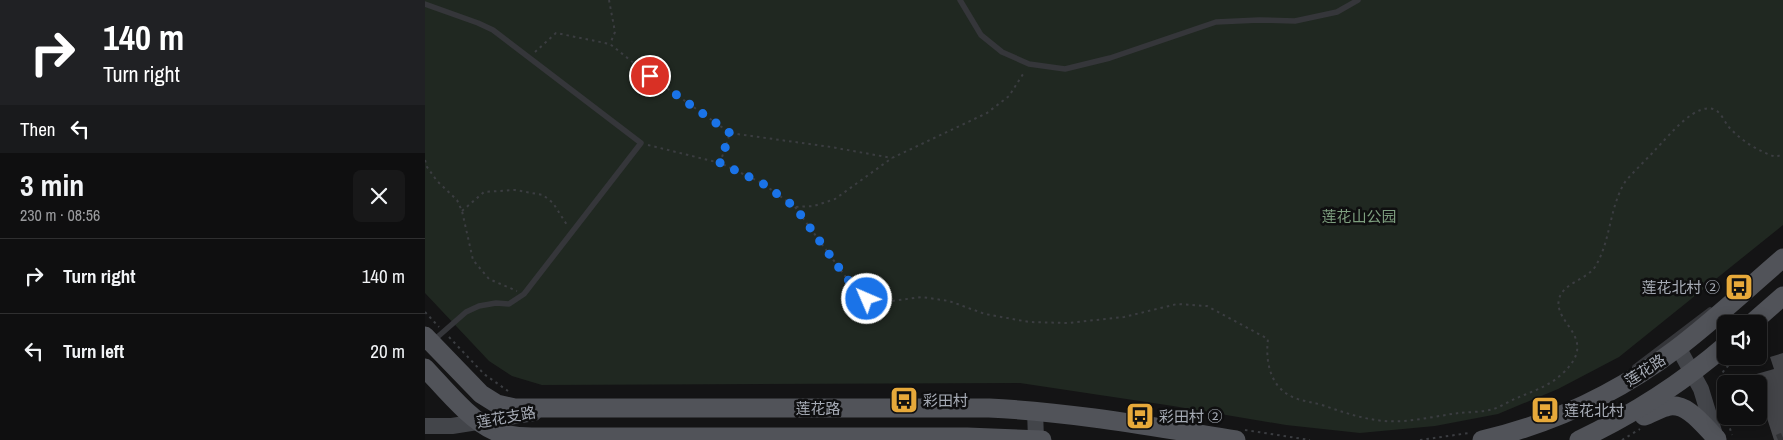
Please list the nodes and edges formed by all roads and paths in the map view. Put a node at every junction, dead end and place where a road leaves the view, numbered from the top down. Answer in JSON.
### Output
{"nodes":[{"id":1,"x":609,"y":0,"type":"edge"},
{"id":2,"x":960,"y":0,"type":"edge"},
{"id":3,"x":1359,"y":0,"type":"edge"},
{"id":4,"x":425,"y":4,"type":"edge"},
{"id":5,"x":611,"y":44,"type":"junction"},
{"id":6,"x":529,"y":57,"type":"junction"},
{"id":7,"x":1029,"y":64,"type":"junction"},
{"id":8,"x":730,"y":133,"type":"junction"},
{"id":9,"x":641,"y":144,"type":"junction"},
{"id":10,"x":1783,"y":154,"type":"edge"},
{"id":11,"x":892,"y":158,"type":"junction"},
{"id":12,"x":425,"y":160,"type":"edge"},
{"id":13,"x":720,"y":163,"type":"junction"},
{"id":14,"x":795,"y":207,"type":"junction"},
{"id":15,"x":462,"y":211,"type":"junction"},
{"id":16,"x":571,"y":233,"type":"junction"},
{"id":17,"x":1783,"y":258,"type":"edge"},
{"id":18,"x":1742,"y":293,"type":"junction"},
{"id":19,"x":523,"y":294,"type":"junction"},
{"id":20,"x":1783,"y":296,"type":"edge"},
{"id":21,"x":1722,"y":303,"type":"dead end"},
{"id":22,"x":1715,"y":307,"type":"dead end"},
{"id":23,"x":1761,"y":315,"type":"edge"},
{"id":24,"x":428,"y":339,"type":"edge"},
{"id":25,"x":1678,"y":347,"type":"junction"},
{"id":26,"x":1717,"y":352,"type":"edge"},
{"id":27,"x":1729,"y":365,"type":"edge"},
{"id":28,"x":425,"y":368,"type":"edge"},
{"id":29,"x":1692,"y":373,"type":"junction"},
{"id":30,"x":1720,"y":375,"type":"edge"},
{"id":31,"x":468,"y":381,"type":"junction"},
{"id":32,"x":1612,"y":390,"type":"junction"},
{"id":33,"x":560,"y":408,"type":"junction"},
{"id":34,"x":1041,"y":411,"type":"junction"},
{"id":35,"x":474,"y":418,"type":"junction"},
{"id":36,"x":1616,"y":422,"type":"junction"},
{"id":37,"x":1648,"y":425,"type":"dead end"},
{"id":38,"x":1724,"y":425,"type":"edge"},
{"id":39,"x":425,"y":426,"type":"edge"},
{"id":40,"x":1478,"y":436,"type":"edge"},
{"id":41,"x":904,"y":438,"type":"edge"},
{"id":42,"x":971,"y":438,"type":"edge"},
{"id":43,"x":1722,"y":438,"type":"edge"},
{"id":44,"x":1035,"y":440,"type":"edge"},
{"id":45,"x":1042,"y":440,"type":"edge"},
{"id":46,"x":1047,"y":440,"type":"edge"},
{"id":47,"x":1236,"y":440,"type":"edge"},
{"id":48,"x":1420,"y":440,"type":"edge"},
{"id":49,"x":1579,"y":440,"type":"edge"},
{"id":50,"x":1622,"y":440,"type":"edge"}],
"edges":[{"from":1,"to":5,"type":"path"},
{"from":2,"to":7,"type":"lane"},
{"from":3,"to":7,"type":"lane"},
{"from":4,"to":6,"type":"lane"},
{"from":5,"to":6,"type":"path"},
{"from":5,"to":8,"type":"path"},
{"from":6,"to":9,"type":"lane"},
{"from":7,"to":11,"type":"path"},
{"from":8,"to":11,"type":"path"},
{"from":8,"to":13,"type":"path"},
{"from":9,"to":13,"type":"path"},
{"from":9,"to":16,"type":"lane"},
{"from":10,"to":14,"type":"path"},
{"from":11,"to":14,"type":"path"},
{"from":12,"to":15,"type":"path"},
{"from":13,"to":14,"type":"path"},
{"from":15,"to":16,"type":"path"},
{"from":15,"to":19,"type":"path"},
{"from":16,"to":19,"type":"lane"},
{"from":17,"to":18,"type":"main road","name":"莲花路"},
{"from":18,"to":21,"type":"lane"},
{"from":18,"to":25,"type":"main road","name":"莲花路"},
{"from":19,"to":24,"type":"lane"},
{"from":20,"to":23,"type":"main road"},
{"from":22,"to":32,"type":"lane"},
{"from":24,"to":31,"type":"main road","name":"莲花路"},
{"from":25,"to":29,"type":"main road"},
{"from":25,"to":32,"type":"main road","name":"莲花路"},
{"from":26,"to":29,"type":"main road","name":"莲花路"},
{"from":27,"to":30,"type":"path"},
{"from":28,"to":35,"type":"main road","name":"莲花路"},
{"from":29,"to":36,"type":"main road","name":"莲花路"},
{"from":29,"to":43,"type":"main road"},
{"from":31,"to":33,"type":"main road","name":"莲花路"},
{"from":31,"to":35,"type":"main road","name":"莲花支路"},
{"from":32,"to":40,"type":"main road","name":"莲花路"},
{"from":33,"to":34,"type":"main road","name":"莲花路"},
{"from":33,"to":35,"type":"main road","name":"莲花支路"},
{"from":34,"to":44,"type":"main road"},
{"from":34,"to":46,"type":"main road"},
{"from":34,"to":47,"type":"main road","name":"莲花路"},
{"from":35,"to":39,"type":"main road","name":"莲花支路"},
{"from":35,"to":41,"type":"main road","name":"莲花路"},
{"from":36,"to":43,"type":"main road"},
{"from":36,"to":49,"type":"main road","name":"莲花路"},
{"from":37,"to":50,"type":"path"},
{"from":38,"to":43,"type":"path"},
{"from":40,"to":48,"type":"path"},
{"from":41,"to":42,"type":"main road","name":"莲花路"},
{"from":42,"to":44,"type":"main road","name":"莲花路"},
{"from":44,"to":45,"type":"main road","name":"莲花路"}]}
